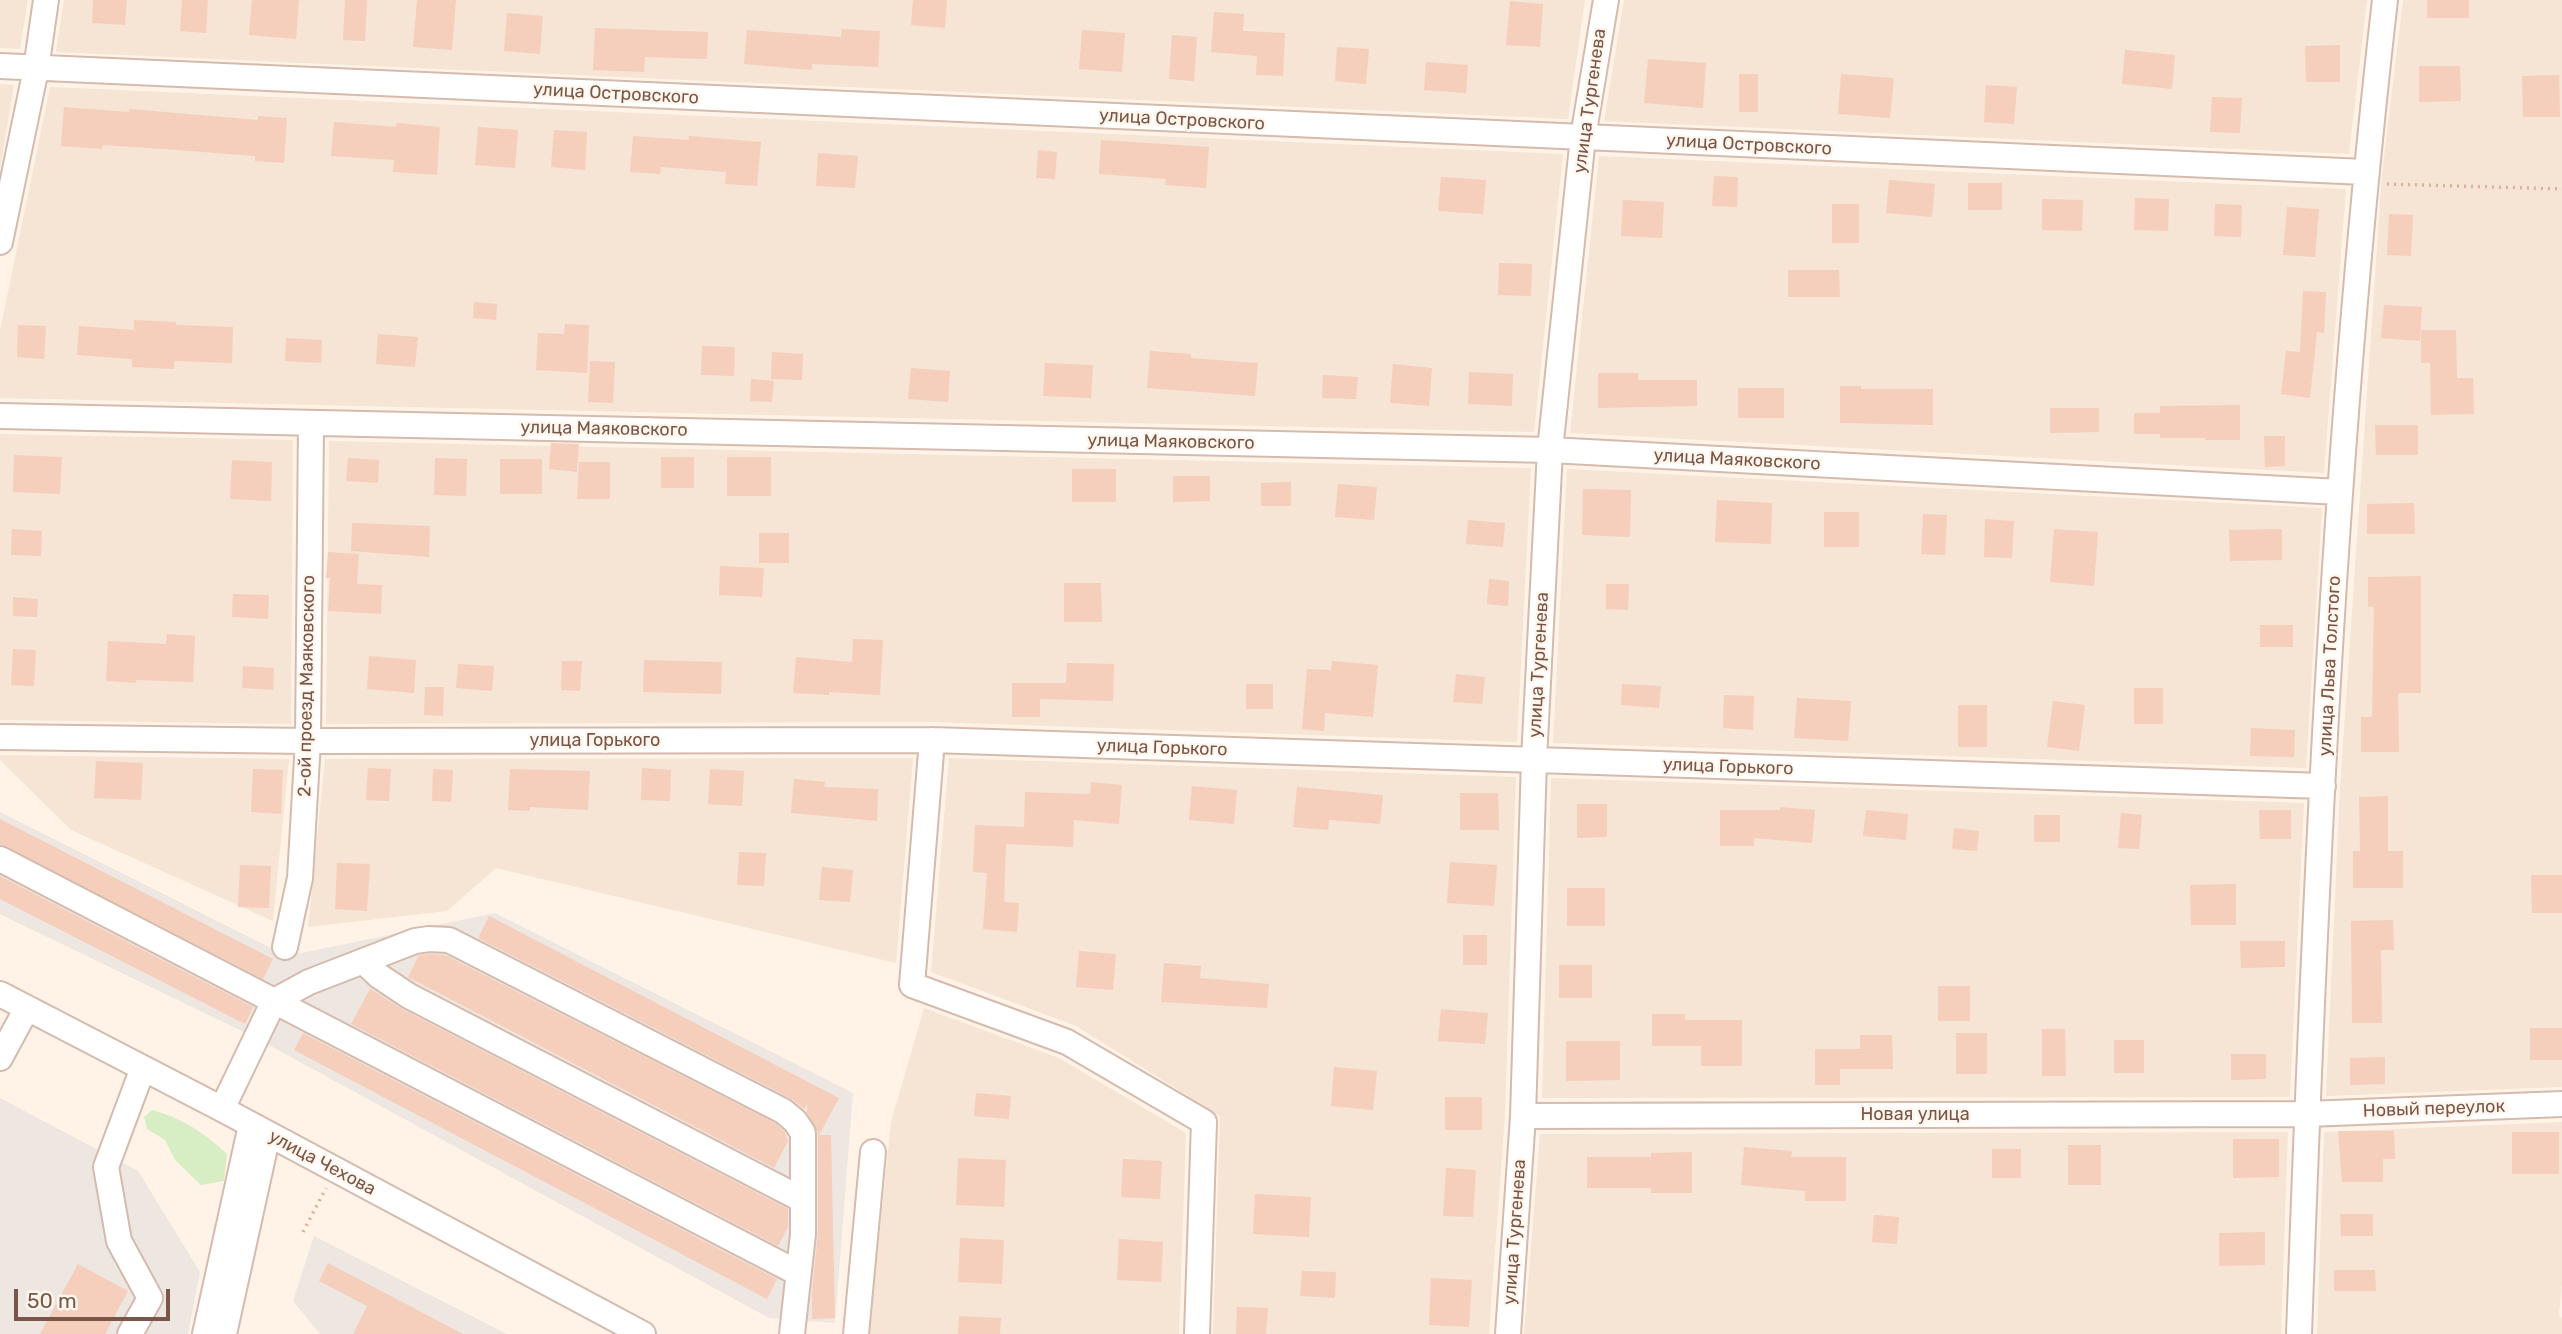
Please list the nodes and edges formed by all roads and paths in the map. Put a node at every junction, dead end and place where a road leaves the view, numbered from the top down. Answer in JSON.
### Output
{"nodes":[{"id":1,"x":46,"y":0,"type":"edge"},
{"id":2,"x":1606,"y":0,"type":"edge"},
{"id":3,"x":2385,"y":0,"type":"edge"},
{"id":4,"x":0,"y":66,"type":"edge"},
{"id":5,"x":36,"y":69,"type":"junction"},
{"id":6,"x":1583,"y":137,"type":"junction"},
{"id":7,"x":2364,"y":178,"type":"junction"},
{"id":8,"x":2562,"y":189,"type":"edge"},
{"id":9,"x":0,"y":242,"type":"edge"},
{"id":10,"x":0,"y":416,"type":"edge"},
{"id":11,"x":311,"y":423,"type":"junction"},
{"id":12,"x":1550,"y":450,"type":"junction"},
{"id":13,"x":2340,"y":492,"type":"junction"},
{"id":14,"x":0,"y":737,"type":"edge"},
{"id":15,"x":932,"y":740,"type":"junction"},
{"id":16,"x":309,"y":741,"type":"junction"},
{"id":17,"x":1534,"y":760,"type":"junction"},
{"id":18,"x":2323,"y":786,"type":"junction"},
{"id":19,"x":0,"y":859,"type":"edge"},
{"id":20,"x":285,"y":947,"type":"dead end"},
{"id":21,"x":363,"y":961,"type":"junction"},
{"id":22,"x":0,"y":994,"type":"edge"},
{"id":23,"x":274,"y":1001,"type":"junction"},
{"id":24,"x":27,"y":1008,"type":"junction"},
{"id":25,"x":0,"y":1058,"type":"edge"},
{"id":26,"x":143,"y":1069,"type":"junction"},
{"id":27,"x":2562,"y":1104,"type":"edge"},
{"id":28,"x":222,"y":1109,"type":"junction"},
{"id":29,"x":2307,"y":1114,"type":"junction"},
{"id":30,"x":1523,"y":1116,"type":"junction"},
{"id":31,"x":260,"y":1130,"type":"junction"},
{"id":32,"x":873,"y":1152,"type":"dead end"},
{"id":33,"x":336,"y":1171,"type":"junction"},
{"id":34,"x":803,"y":1200,"type":"junction"},
{"id":35,"x":303,"y":1232,"type":"dead end"},
{"id":36,"x":799,"y":1273,"type":"junction"},
{"id":37,"x":130,"y":1334,"type":"edge"},
{"id":38,"x":205,"y":1334,"type":"edge"},
{"id":39,"x":224,"y":1334,"type":"edge"},
{"id":40,"x":643,"y":1334,"type":"edge"},
{"id":41,"x":792,"y":1334,"type":"edge"},
{"id":42,"x":856,"y":1334,"type":"edge"},
{"id":43,"x":1197,"y":1334,"type":"edge"},
{"id":44,"x":1508,"y":1334,"type":"edge"},
{"id":45,"x":2299,"y":1334,"type":"edge"}],
"edges":[{"from":1,"to":5,"type":"street"},
{"from":2,"to":6,"type":"street","name":"улица Тургенева"},
{"from":3,"to":7,"type":"street","name":"улица Льва Толстого"},
{"from":4,"to":5,"type":"street","name":"улица Островского"},
{"from":5,"to":6,"type":"street","name":"улица Островского"},
{"from":5,"to":9,"type":"street"},
{"from":6,"to":7,"type":"street","name":"улица Островского"},
{"from":6,"to":12,"type":"street","name":"улица Тургенева"},
{"from":7,"to":8,"type":"path"},
{"from":7,"to":13,"type":"street","name":"улица Льва Толстого"},
{"from":10,"to":11,"type":"street","name":"улица Маяковского"},
{"from":11,"to":12,"type":"street","name":"улица Маяковского"},
{"from":11,"to":16,"type":"street","name":"2-ой проезд Маяковского"},
{"from":12,"to":13,"type":"street","name":"улица Маяковского"},
{"from":12,"to":17,"type":"street","name":"улица Тургенева"},
{"from":13,"to":18,"type":"street","name":"улица Льва Толстого"},
{"from":14,"to":16,"type":"street","name":"улица Горького"},
{"from":15,"to":16,"type":"street","name":"улица Горького"},
{"from":15,"to":17,"type":"street","name":"улица Горького"},
{"from":15,"to":43,"type":"street"},
{"from":16,"to":20,"type":"street","name":"2-ой проезд Маяковского"},
{"from":17,"to":18,"type":"street","name":"улица Горького"},
{"from":17,"to":30,"type":"street","name":"улица Тургенева"},
{"from":18,"to":29,"type":"street","name":"улица Льва Толстого"},
{"from":19,"to":23,"type":"street"},
{"from":21,"to":23,"type":"street"},
{"from":21,"to":34,"type":"street"},
{"from":21,"to":34,"type":"street"},
{"from":22,"to":24,"type":"street","name":"улица Чехова"},
{"from":23,"to":28,"type":"street"},
{"from":23,"to":36,"type":"street"},
{"from":24,"to":25,"type":"street"},
{"from":24,"to":26,"type":"street","name":"улица Чехова"},
{"from":26,"to":28,"type":"street","name":"улица Чехова"},
{"from":26,"to":37,"type":"street"},
{"from":27,"to":29,"type":"street","name":"Новый переулок"},
{"from":28,"to":31,"type":"street","name":"улица Чехова"},
{"from":29,"to":30,"type":"street","name":"Новая улица"},
{"from":29,"to":45,"type":"street","name":"улица Льва Толстого"},
{"from":30,"to":44,"type":"street","name":"улица Тургенева"},
{"from":31,"to":33,"type":"street","name":"улица Чехова"},
{"from":31,"to":38,"type":"street"},
{"from":31,"to":39,"type":"street"},
{"from":32,"to":42,"type":"street"},
{"from":33,"to":35,"type":"path"},
{"from":33,"to":40,"type":"street","name":"улица Чехова"},
{"from":34,"to":36,"type":"street"},
{"from":36,"to":41,"type":"street"}]}
